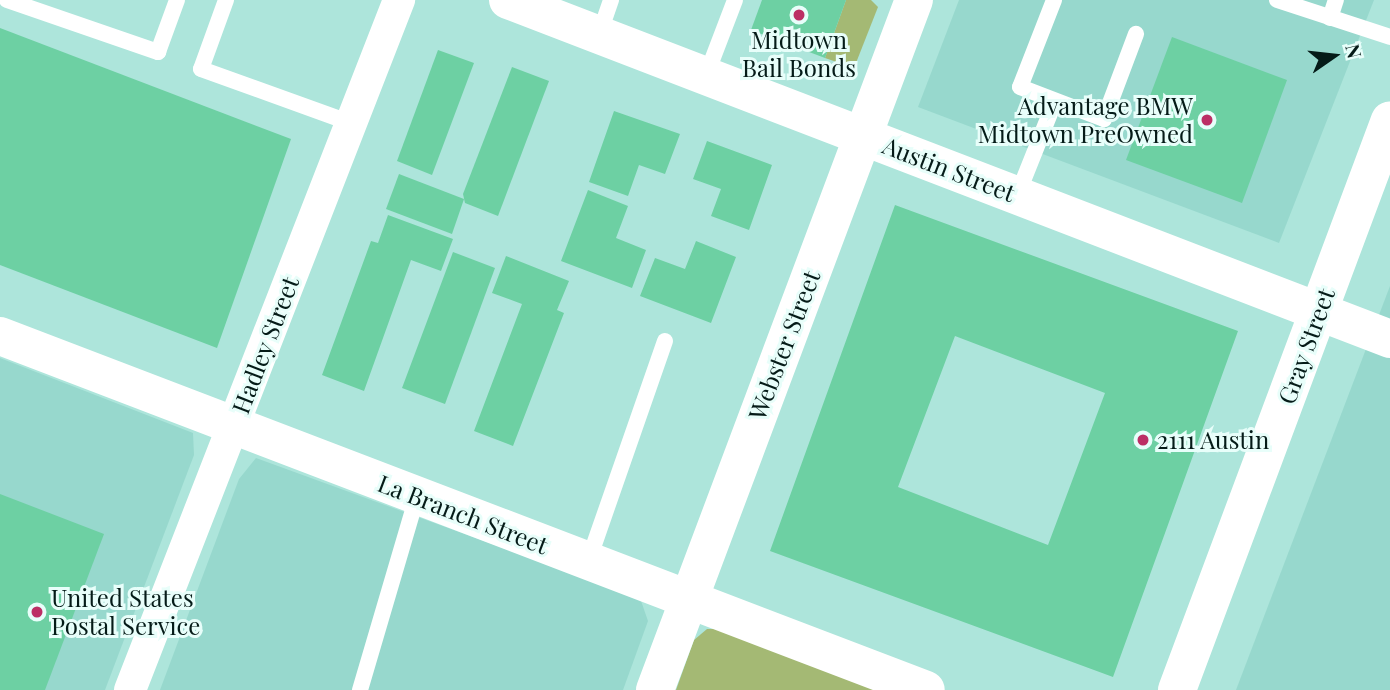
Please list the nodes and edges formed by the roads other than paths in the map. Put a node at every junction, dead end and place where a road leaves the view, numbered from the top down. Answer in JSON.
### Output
{"nodes":[{"id":1,"x":8,"y":0,"type":"edge"},
{"id":2,"x":177,"y":0,"type":"edge"},
{"id":3,"x":226,"y":0,"type":"edge"},
{"id":4,"x":399,"y":0,"type":"edge"},
{"id":5,"x":508,"y":0,"type":"edge"},
{"id":6,"x":735,"y":0,"type":"edge"},
{"id":7,"x":914,"y":0,"type":"edge"},
{"id":8,"x":1054,"y":0,"type":"edge"},
{"id":9,"x":1277,"y":0,"type":"edge"},
{"id":10,"x":1336,"y":0,"type":"edge"},
{"id":11,"x":605,"y":17,"type":"edge"},
{"id":12,"x":1330,"y":18,"type":"junction"},
{"id":13,"x":1136,"y":34,"type":"dead end"},
{"id":14,"x":1390,"y":37,"type":"edge"},
{"id":15,"x":706,"y":76,"type":"junction"},
{"id":16,"x":1055,"y":101,"type":"junction"},
{"id":17,"x":1390,"y":120,"type":"edge"},
{"id":18,"x":351,"y":123,"type":"junction"},
{"id":19,"x":862,"y":136,"type":"junction"},
{"id":20,"x":1017,"y":196,"type":"junction"},
{"id":21,"x":1319,"y":312,"type":"junction"},
{"id":22,"x":0,"y":336,"type":"edge"},
{"id":23,"x":1390,"y":338,"type":"edge"},
{"id":24,"x":665,"y":341,"type":"dead end"},
{"id":25,"x":234,"y":425,"type":"junction"},
{"id":26,"x":417,"y":496,"type":"junction"},
{"id":27,"x":588,"y":562,"type":"junction"},
{"id":28,"x":688,"y":601,"type":"junction"},
{"id":29,"x":130,"y":690,"type":"edge"},
{"id":30,"x":360,"y":690,"type":"edge"},
{"id":31,"x":655,"y":690,"type":"edge"},
{"id":32,"x":926,"y":690,"type":"edge"},
{"id":33,"x":1177,"y":690,"type":"edge"}],
"edges":[{"from":1,"to":2,"type":"lane"},
{"from":3,"to":18,"type":"lane"},
{"from":4,"to":18,"type":"street","name":"Hadley Street"},
{"from":5,"to":11,"type":"street","name":"Austin Street"},
{"from":6,"to":15,"type":"lane"},
{"from":7,"to":19,"type":"street","name":"Webster Street"},
{"from":8,"to":16,"type":"lane"},
{"from":9,"to":12,"type":"lane"},
{"from":10,"to":12,"type":"lane"},
{"from":11,"to":15,"type":"street","name":"Austin Street"},
{"from":12,"to":14,"type":"lane"},
{"from":13,"to":16,"type":"lane"},
{"from":15,"to":19,"type":"street","name":"Austin Street"},
{"from":16,"to":20,"type":"lane"},
{"from":17,"to":21,"type":"street","name":"Gray Street"},
{"from":18,"to":25,"type":"street","name":"Hadley Street"},
{"from":19,"to":20,"type":"street","name":"Austin Street"},
{"from":19,"to":28,"type":"street","name":"Webster Street"},
{"from":20,"to":21,"type":"street","name":"Austin Street"},
{"from":21,"to":23,"type":"street","name":"Austin Street"},
{"from":21,"to":33,"type":"street","name":"Gray Street"},
{"from":22,"to":25,"type":"street","name":"La Branch Street"},
{"from":24,"to":27,"type":"lane"},
{"from":25,"to":26,"type":"street","name":"La Branch Street"},
{"from":25,"to":29,"type":"street","name":"Hadley Street"},
{"from":26,"to":27,"type":"street","name":"La Branch Street"},
{"from":26,"to":30,"type":"lane"},
{"from":27,"to":28,"type":"street","name":"La Branch Street"},
{"from":28,"to":31,"type":"street","name":"Webster Street"},
{"from":28,"to":32,"type":"street","name":"La Branch Street"}]}
